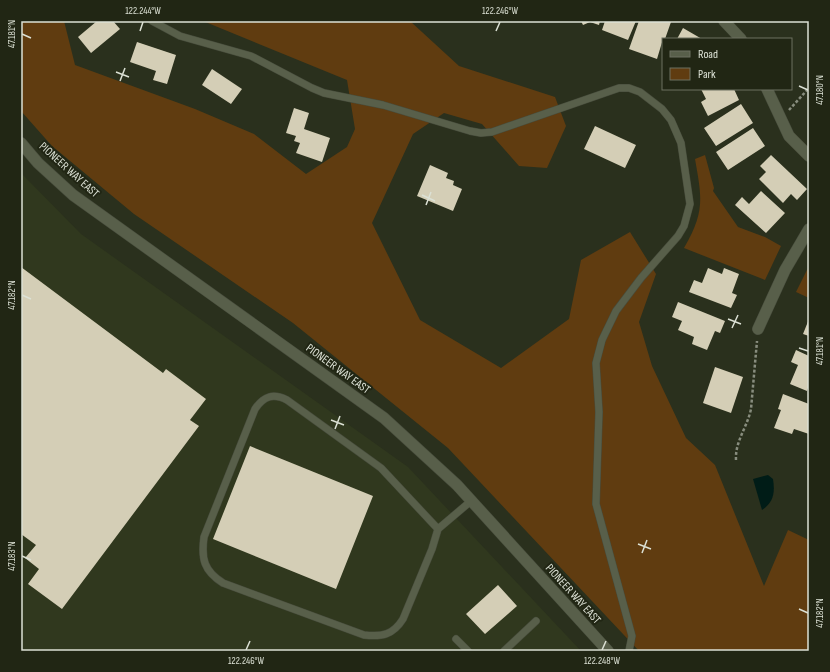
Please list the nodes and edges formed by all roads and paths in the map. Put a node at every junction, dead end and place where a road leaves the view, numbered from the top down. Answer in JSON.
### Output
{"nodes":[{"id":1,"x":152,"y":21,"type":"edge"},
{"id":2,"x":724,"y":21,"type":"edge"},
{"id":3,"x":740,"y":38,"type":"edge"},
{"id":4,"x":809,"y":88,"type":"edge"},
{"id":5,"x":767,"y":90,"type":"edge"},
{"id":6,"x":781,"y":119,"type":"junction"},
{"id":7,"x":21,"y":143,"type":"edge"},
{"id":8,"x":809,"y":156,"type":"edge"},
{"id":9,"x":809,"y":229,"type":"edge"},
{"id":10,"x":758,"y":329,"type":"joint"},
{"id":11,"x":736,"y":460,"type":"dead end"},
{"id":12,"x":471,"y":501,"type":"junction"},
{"id":13,"x":438,"y":529,"type":"junction"},
{"id":14,"x":536,"y":621,"type":"dead end"},
{"id":15,"x":456,"y":639,"type":"dead end"},
{"id":16,"x":468,"y":651,"type":"edge"},
{"id":17,"x":504,"y":651,"type":"edge"},
{"id":18,"x":608,"y":651,"type":"edge"},
{"id":19,"x":629,"y":651,"type":"edge"}],
"edges":[{"from":1,"to":19,"type":"lane"},
{"from":2,"to":3,"type":"street"},
{"from":4,"to":6,"type":"path"},
{"from":5,"to":6,"type":"street"},
{"from":6,"to":8,"type":"street"},
{"from":7,"to":12,"type":"street","name":"PIONEER WAY EAST"},
{"from":9,"to":10,"type":"street"},
{"from":10,"to":11,"type":"path"},
{"from":12,"to":13,"type":"lane"},
{"from":12,"to":18,"type":"street","name":"PIONEER WAY EAST"},
{"from":13,"to":13,"type":"lane"},
{"from":14,"to":17,"type":"lane"},
{"from":15,"to":16,"type":"lane"}]}
